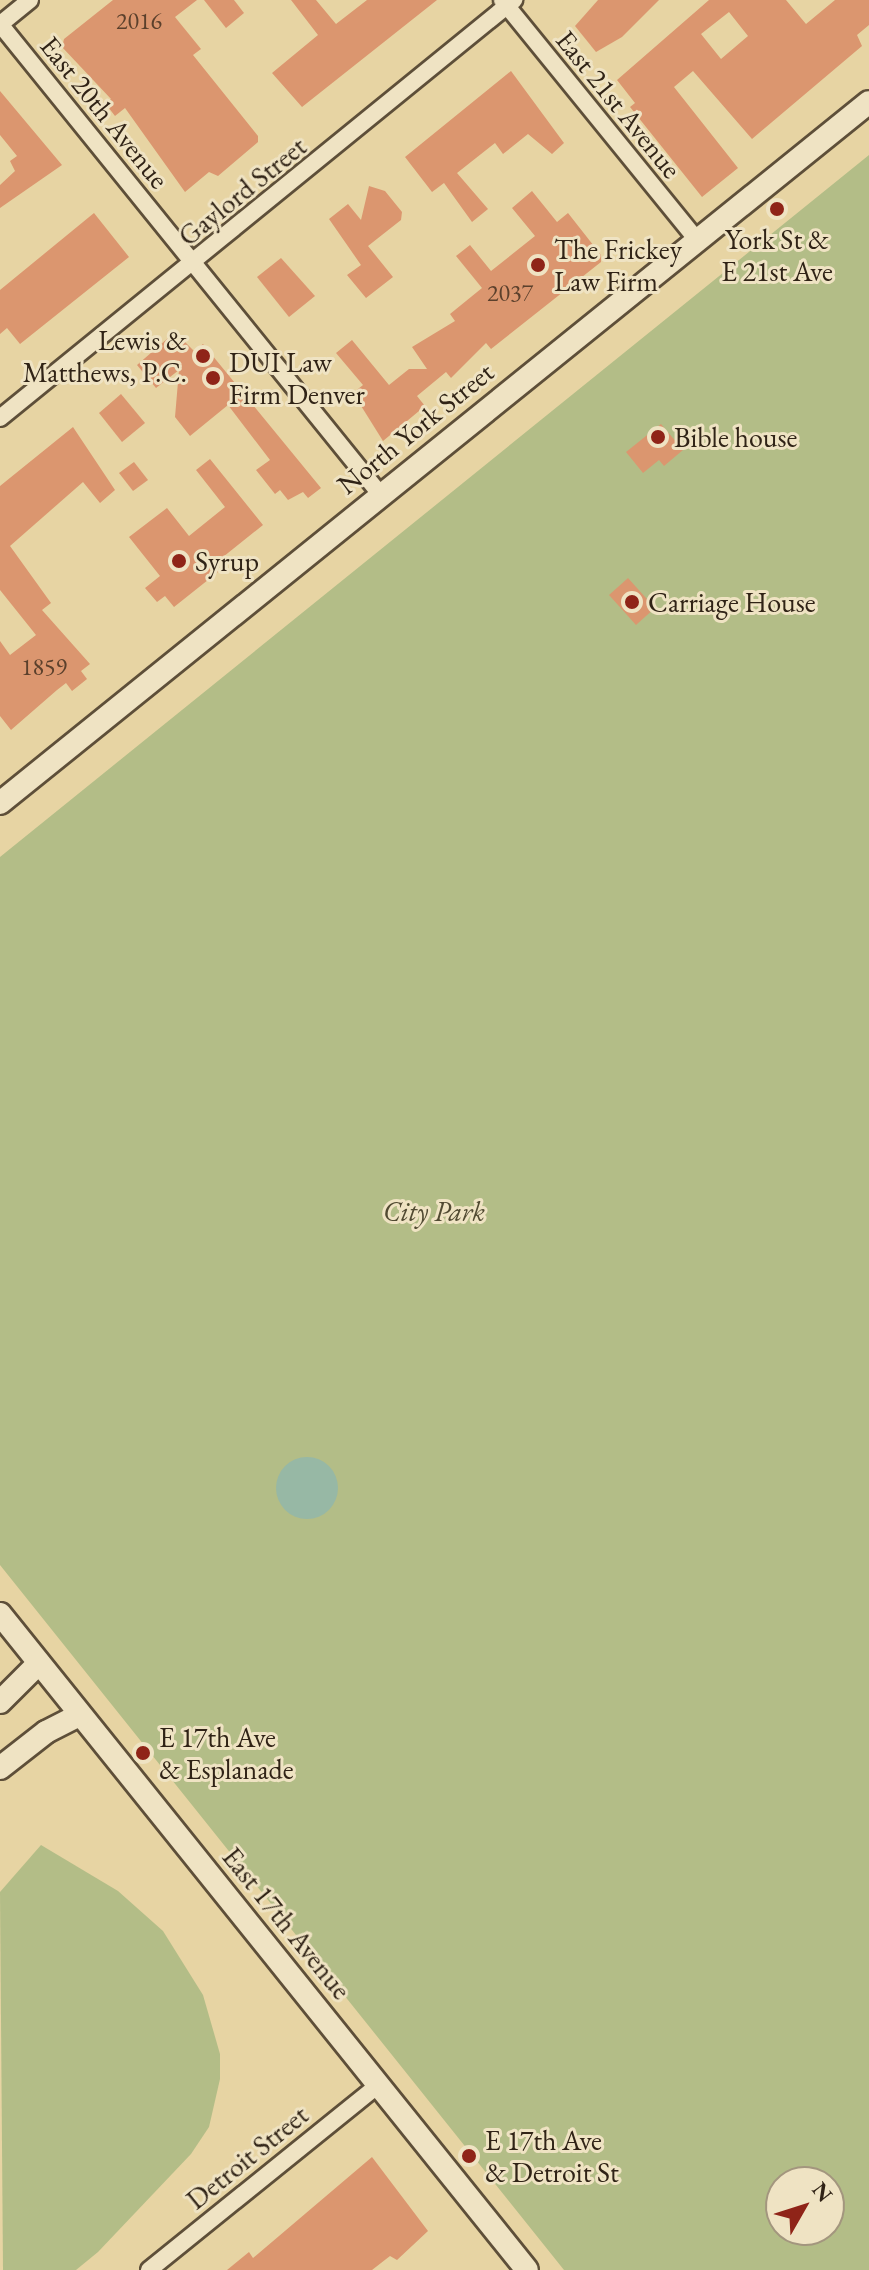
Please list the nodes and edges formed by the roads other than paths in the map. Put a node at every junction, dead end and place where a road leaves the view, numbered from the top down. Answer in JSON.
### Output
{"nodes":[{"id":1,"x":30,"y":0,"type":"edge"},
{"id":2,"x":508,"y":2,"type":"edge"},
{"id":3,"x":0,"y":24,"type":"edge"},
{"id":4,"x":869,"y":102,"type":"edge"},
{"id":5,"x":697,"y":240,"type":"junction"},
{"id":6,"x":194,"y":264,"type":"junction"},
{"id":7,"x":0,"y":418,"type":"edge"},
{"id":8,"x":380,"y":494,"type":"junction"},
{"id":9,"x":0,"y":803,"type":"edge"},
{"id":10,"x":0,"y":1614,"type":"edge"},
{"id":11,"x":39,"y":1663,"type":"junction"},
{"id":12,"x":0,"y":1702,"type":"edge"},
{"id":13,"x":80,"y":1715,"type":"junction"},
{"id":14,"x":0,"y":1768,"type":"edge"},
{"id":15,"x":378,"y":2085,"type":"junction"},
{"id":16,"x":149,"y":2270,"type":"edge"},
{"id":17,"x":527,"y":2270,"type":"edge"}],
"edges":[{"from":1,"to":3,"type":"street"},
{"from":2,"to":5,"type":"street","name":"East 21st Avenue"},
{"from":2,"to":6,"type":"street","name":"Gaylord Street"},
{"from":3,"to":6,"type":"street","name":"East 20th Avenue"},
{"from":4,"to":5,"type":"main road","name":"North York Street"},
{"from":5,"to":8,"type":"main road","name":"North York Street"},
{"from":6,"to":7,"type":"street","name":"Gaylord Street"},
{"from":6,"to":8,"type":"street","name":"East 20th Avenue"},
{"from":8,"to":9,"type":"main road","name":"North York Street"},
{"from":10,"to":11,"type":"main road","name":"East 17th Avenue"},
{"from":11,"to":12,"type":"main road"},
{"from":11,"to":13,"type":"main road","name":"East 17th Avenue"},
{"from":13,"to":14,"type":"main road"},
{"from":13,"to":15,"type":"main road","name":"East 17th Avenue"},
{"from":15,"to":16,"type":"street","name":"Detroit Street"},
{"from":15,"to":17,"type":"main road","name":"East 17th Avenue"}]}
